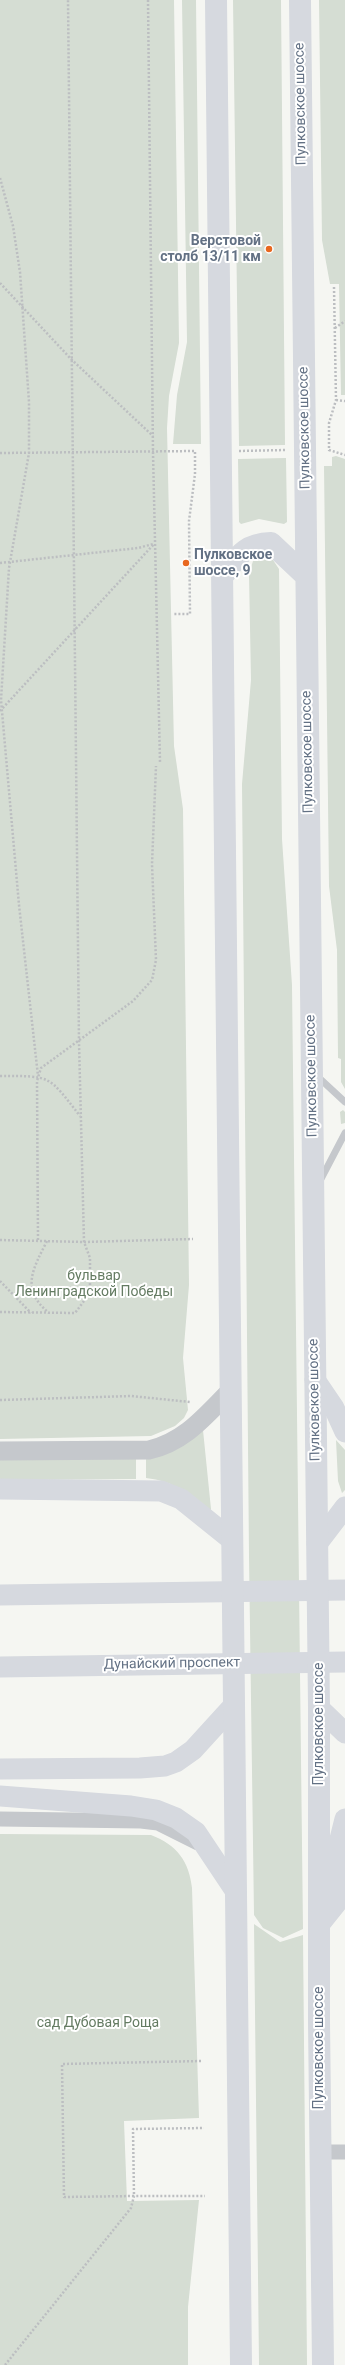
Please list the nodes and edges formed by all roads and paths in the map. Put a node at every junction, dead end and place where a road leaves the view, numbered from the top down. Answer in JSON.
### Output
{"nodes":[{"id":1,"x":68,"y":0,"type":"edge"},
{"id":2,"x":148,"y":0,"type":"edge"},
{"id":3,"x":216,"y":0,"type":"edge"},
{"id":4,"x":300,"y":0,"type":"edge"},
{"id":5,"x":0,"y":178,"type":"edge"},
{"id":6,"x":0,"y":283,"type":"edge"},
{"id":7,"x":334,"y":287,"type":"dead end"},
{"id":8,"x":23,"y":309,"type":"junction"},
{"id":9,"x":345,"y":321,"type":"edge"},
{"id":10,"x":335,"y":328,"type":"junction"},
{"id":11,"x":71,"y":359,"type":"junction"},
{"id":12,"x":336,"y":400,"type":"junction"},
{"id":13,"x":345,"y":401,"type":"edge"},
{"id":14,"x":152,"y":436,"type":"junction"},
{"id":15,"x":286,"y":450,"type":"dead end"},
{"id":16,"x":238,"y":451,"type":"dead end"},
{"id":17,"x":152,"y":452,"type":"junction"},
{"id":18,"x":0,"y":453,"type":"edge"},
{"id":19,"x":29,"y":453,"type":"junction"},
{"id":20,"x":72,"y":453,"type":"junction"},
{"id":21,"x":345,"y":455,"type":"edge"},
{"id":22,"x":154,"y":544,"type":"junction"},
{"id":23,"x":73,"y":555,"type":"junction"},
{"id":24,"x":11,"y":561,"type":"junction"},
{"id":25,"x":0,"y":563,"type":"edge"},
{"id":26,"x":306,"y":576,"type":"junction"},
{"id":27,"x":222,"y":577,"type":"junction"},
{"id":28,"x":174,"y":614,"type":"dead end"},
{"id":29,"x":74,"y":629,"type":"junction"},
{"id":30,"x":1,"y":710,"type":"edge"},
{"id":31,"x":160,"y":762,"type":"dead end"},
{"id":32,"x":156,"y":766,"type":"dead end"},
{"id":33,"x":79,"y":1042,"type":"junction"},
{"id":34,"x":312,"y":1071,"type":"junction"},
{"id":35,"x":0,"y":1076,"type":"edge"},
{"id":36,"x":38,"y":1076,"type":"junction"},
{"id":37,"x":345,"y":1102,"type":"edge"},
{"id":38,"x":80,"y":1117,"type":"junction"},
{"id":39,"x":345,"y":1133,"type":"edge"},
{"id":40,"x":313,"y":1200,"type":"junction"},
{"id":41,"x":193,"y":1239,"type":"dead end"},
{"id":42,"x":0,"y":1240,"type":"edge"},
{"id":43,"x":38,"y":1240,"type":"junction"},
{"id":44,"x":47,"y":1241,"type":"junction"},
{"id":45,"x":84,"y":1242,"type":"junction"},
{"id":46,"x":0,"y":1281,"type":"edge"},
{"id":47,"x":0,"y":1312,"type":"edge"},
{"id":48,"x":32,"y":1313,"type":"junction"},
{"id":49,"x":49,"y":1313,"type":"junction"},
{"id":50,"x":315,"y":1380,"type":"junction"},
{"id":51,"x":231,"y":1390,"type":"junction"},
{"id":52,"x":0,"y":1400,"type":"edge"},
{"id":53,"x":190,"y":1402,"type":"dead end"},
{"id":54,"x":345,"y":1432,"type":"edge"},
{"id":55,"x":0,"y":1451,"type":"edge"},
{"id":56,"x":8,"y":1488,"type":"edge"},
{"id":57,"x":345,"y":1507,"type":"edge"},
{"id":58,"x":232,"y":1540,"type":"junction"},
{"id":59,"x":317,"y":1544,"type":"junction"},
{"id":60,"x":345,"y":1590,"type":"edge"},
{"id":61,"x":0,"y":1594,"type":"edge"},
{"id":62,"x":345,"y":1662,"type":"edge"},
{"id":63,"x":0,"y":1666,"type":"edge"},
{"id":64,"x":234,"y":1705,"type":"junction"},
{"id":65,"x":319,"y":1708,"type":"junction"},
{"id":66,"x":345,"y":1732,"type":"edge"},
{"id":67,"x":0,"y":1769,"type":"edge"},
{"id":68,"x":0,"y":1796,"type":"edge"},
{"id":69,"x":0,"y":1819,"type":"edge"},
{"id":70,"x":345,"y":1819,"type":"edge"},
{"id":71,"x":204,"y":1846,"type":"junction"},
{"id":72,"x":236,"y":1892,"type":"junction"},
{"id":73,"x":319,"y":1925,"type":"junction"},
{"id":74,"x":201,"y":2061,"type":"dead end"},
{"id":75,"x":204,"y":2128,"type":"dead end"},
{"id":76,"x":320,"y":2152,"type":"junction"},
{"id":77,"x":345,"y":2152,"type":"edge"},
{"id":78,"x":134,"y":2196,"type":"junction"},
{"id":79,"x":205,"y":2196,"type":"dead end"},
{"id":80,"x":5,"y":2365,"type":"edge"},
{"id":81,"x":241,"y":2365,"type":"edge"},
{"id":82,"x":323,"y":2365,"type":"edge"}],
"edges":[{"from":1,"to":11,"type":"path"},
{"from":2,"to":14,"type":"path"},
{"from":3,"to":27,"type":"main road"},
{"from":4,"to":26,"type":"main road","name":"Пулковское шоссе"},
{"from":5,"to":8,"type":"path"},
{"from":6,"to":8,"type":"path"},
{"from":7,"to":10,"type":"path"},
{"from":8,"to":11,"type":"path"},
{"from":8,"to":19,"type":"path"},
{"from":9,"to":10,"type":"path"},
{"from":10,"to":12,"type":"path"},
{"from":11,"to":14,"type":"path"},
{"from":11,"to":20,"type":"path"},
{"from":12,"to":13,"type":"path"},
{"from":12,"to":21,"type":"path"},
{"from":14,"to":17,"type":"path"},
{"from":15,"to":16,"type":"path"},
{"from":17,"to":20,"type":"path"},
{"from":17,"to":22,"type":"path"},
{"from":17,"to":28,"type":"path"},
{"from":18,"to":19,"type":"path"},
{"from":19,"to":20,"type":"path"},
{"from":19,"to":24,"type":"path"},
{"from":20,"to":23,"type":"path"},
{"from":22,"to":23,"type":"path"},
{"from":22,"to":29,"type":"path"},
{"from":22,"to":31,"type":"path"},
{"from":23,"to":24,"type":"path"},
{"from":23,"to":29,"type":"path"},
{"from":24,"to":25,"type":"path"},
{"from":24,"to":30,"type":"path"},
{"from":26,"to":27,"type":"main road"},
{"from":26,"to":34,"type":"main road","name":"Пулковское шоссе"},
{"from":27,"to":51,"type":"main road"},
{"from":29,"to":30,"type":"path"},
{"from":29,"to":33,"type":"path"},
{"from":30,"to":36,"type":"path"},
{"from":32,"to":33,"type":"path"},
{"from":33,"to":36,"type":"path"},
{"from":33,"to":38,"type":"path"},
{"from":34,"to":37,"type":"lane"},
{"from":34,"to":40,"type":"main road","name":"Пулковское шоссе"},
{"from":35,"to":36,"type":"path"},
{"from":36,"to":38,"type":"path"},
{"from":36,"to":43,"type":"path"},
{"from":38,"to":45,"type":"path"},
{"from":39,"to":40,"type":"lane"},
{"from":40,"to":50,"type":"main road","name":"Пулковское шоссе"},
{"from":41,"to":45,"type":"path"},
{"from":42,"to":43,"type":"path"},
{"from":43,"to":44,"type":"path"},
{"from":44,"to":45,"type":"path"},
{"from":44,"to":49,"type":"path"},
{"from":45,"to":49,"type":"path"},
{"from":46,"to":48,"type":"path"},
{"from":47,"to":48,"type":"path"},
{"from":48,"to":49,"type":"path"},
{"from":50,"to":54,"type":"main road"},
{"from":50,"to":59,"type":"main road","name":"Пулковское шоссе"},
{"from":51,"to":55,"type":"street"},
{"from":51,"to":58,"type":"main road"},
{"from":52,"to":53,"type":"path"},
{"from":56,"to":58,"type":"main road"},
{"from":57,"to":59,"type":"main road"},
{"from":58,"to":64,"type":"main road"},
{"from":59,"to":65,"type":"main road","name":"Пулковское шоссе"},
{"from":60,"to":61,"type":"main road"},
{"from":62,"to":63,"type":"main road","name":"Дунайский проспект"},
{"from":64,"to":67,"type":"main road"},
{"from":64,"to":72,"type":"main road"},
{"from":65,"to":66,"type":"main road"},
{"from":65,"to":73,"type":"main road","name":"Пулковское шоссе"},
{"from":68,"to":71,"type":"main road"},
{"from":69,"to":71,"type":"street"},
{"from":70,"to":73,"type":"main road"},
{"from":71,"to":72,"type":"main road"},
{"from":72,"to":81,"type":"main road"},
{"from":73,"to":76,"type":"main road","name":"Пулковское шоссе"},
{"from":74,"to":78,"type":"path"},
{"from":75,"to":78,"type":"path"},
{"from":76,"to":77,"type":"street"},
{"from":76,"to":82,"type":"main road","name":"Пулковское шоссе"},
{"from":78,"to":79,"type":"path"},
{"from":78,"to":80,"type":"path"}]}
